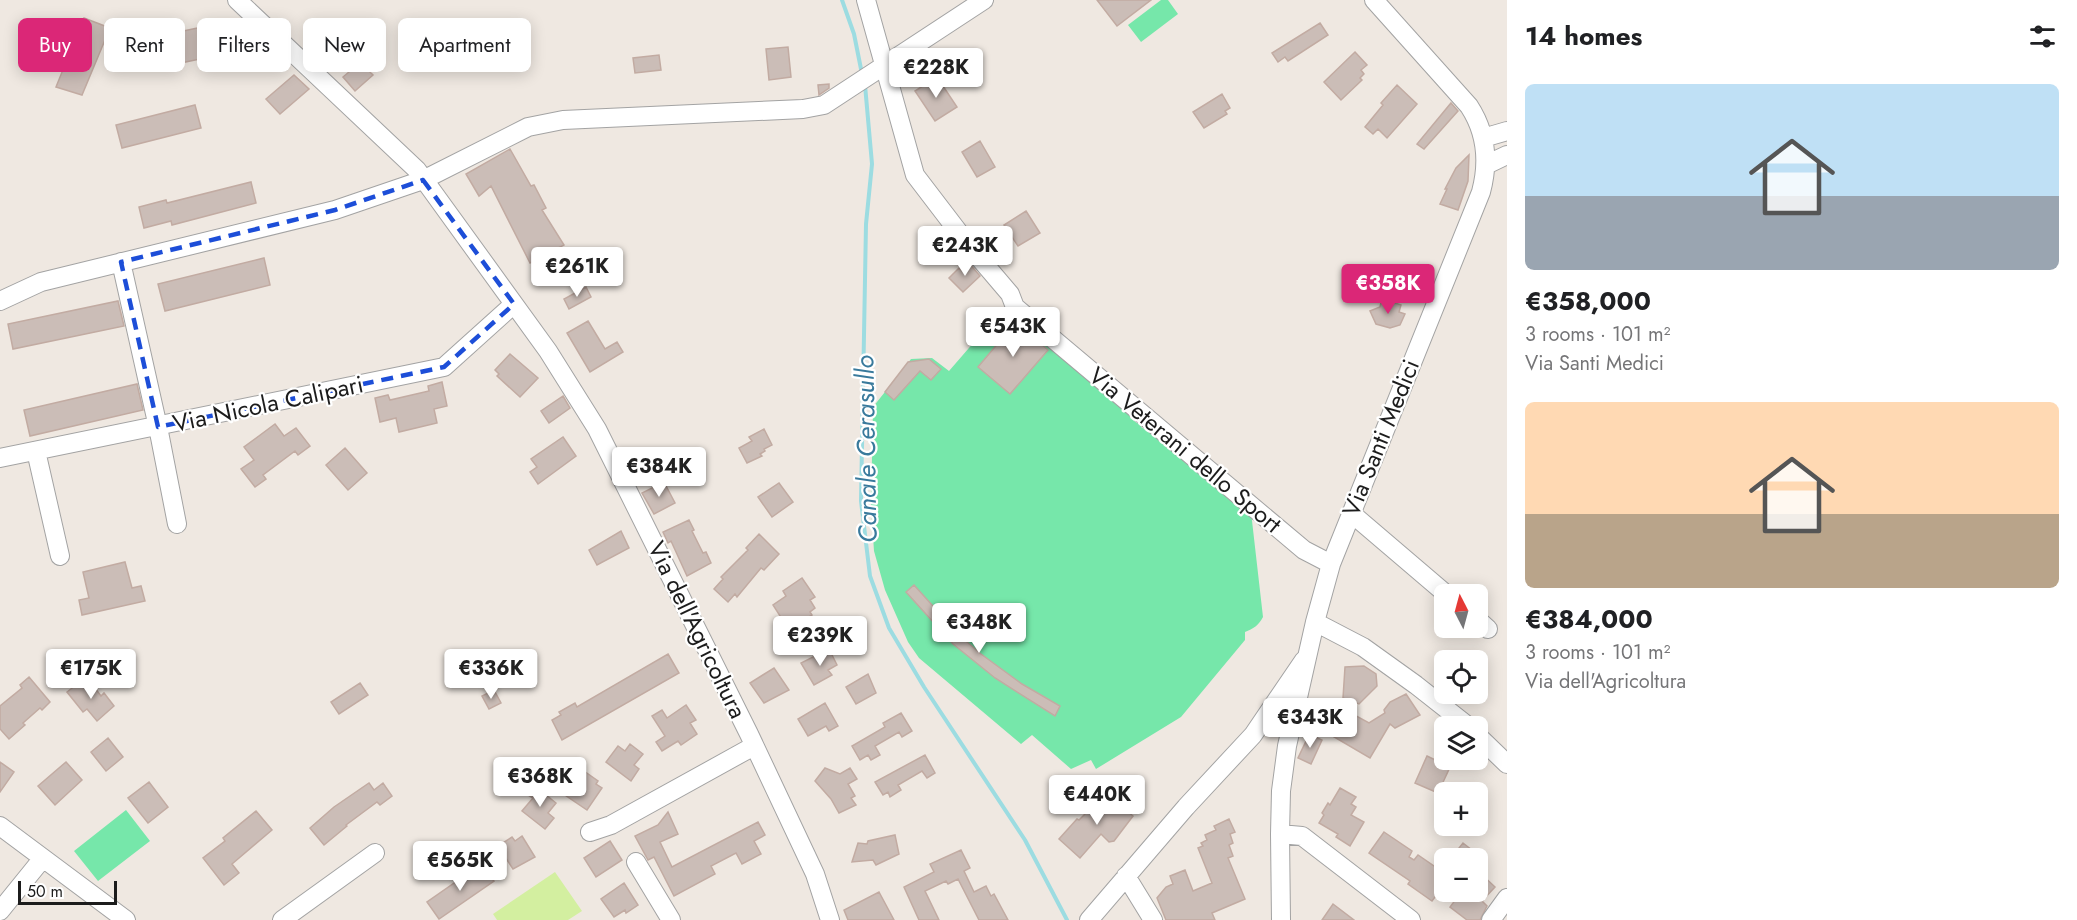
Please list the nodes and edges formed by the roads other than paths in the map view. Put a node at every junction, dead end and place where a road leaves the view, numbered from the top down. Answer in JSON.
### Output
{"nodes":[{"id":1,"x":237,"y":0,"type":"edge"},
{"id":2,"x":866,"y":0,"type":"edge"},
{"id":3,"x":984,"y":0,"type":"edge"},
{"id":4,"x":1374,"y":0,"type":"edge"},
{"id":5,"x":885,"y":66,"type":"junction"},
{"id":6,"x":1507,"y":131,"type":"edge"},
{"id":7,"x":1483,"y":138,"type":"junction"},
{"id":8,"x":1501,"y":156,"type":"edge"},
{"id":9,"x":423,"y":180,"type":"junction"},
{"id":10,"x":121,"y":262,"type":"junction"},
{"id":11,"x":0,"y":301,"type":"edge"},
{"id":12,"x":514,"y":304,"type":"junction"},
{"id":13,"x":158,"y":427,"type":"junction"},
{"id":14,"x":36,"y":451,"type":"junction"},
{"id":15,"x":0,"y":458,"type":"edge"},
{"id":16,"x":1351,"y":513,"type":"junction"},
{"id":17,"x":177,"y":524,"type":"dead end"},
{"id":18,"x":60,"y":556,"type":"dead end"},
{"id":19,"x":1331,"y":564,"type":"junction"},
{"id":20,"x":1434,"y":584,"type":"edge"},
{"id":21,"x":1315,"y":622,"type":"junction"},
{"id":22,"x":1308,"y":654,"type":"junction"},
{"id":23,"x":1273,"y":704,"type":"junction"},
{"id":24,"x":1296,"y":711,"type":"junction"},
{"id":25,"x":1455,"y":716,"type":"edge"},
{"id":26,"x":1253,"y":735,"type":"junction"},
{"id":27,"x":754,"y":746,"type":"junction"},
{"id":28,"x":1488,"y":746,"type":"edge"},
{"id":29,"x":1287,"y":747,"type":"junction"},
{"id":30,"x":1507,"y":764,"type":"edge"},
{"id":31,"x":0,"y":826,"type":"edge"},
{"id":32,"x":590,"y":832,"type":"dead end"},
{"id":33,"x":1280,"y":834,"type":"junction"},
{"id":34,"x":375,"y":853,"type":"dead end"},
{"id":35,"x":43,"y":858,"type":"junction"},
{"id":36,"x":636,"y":862,"type":"dead end"},
{"id":37,"x":1126,"y":876,"type":"junction"},
{"id":38,"x":1507,"y":898,"type":"edge"},
{"id":39,"x":0,"y":911,"type":"edge"},
{"id":40,"x":1094,"y":914,"type":"edge"},
{"id":41,"x":826,"y":918,"type":"edge"},
{"id":42,"x":126,"y":920,"type":"edge"},
{"id":43,"x":282,"y":920,"type":"edge"},
{"id":44,"x":671,"y":920,"type":"edge"},
{"id":45,"x":1153,"y":920,"type":"edge"},
{"id":46,"x":1281,"y":920,"type":"edge"},
{"id":47,"x":1412,"y":920,"type":"edge"},
{"id":48,"x":1491,"y":920,"type":"edge"}],
"edges":[{"from":1,"to":9,"type":"street","name":"Via dell'Agricoltura"},
{"from":2,"to":5,"type":"street","name":"Via Veterani dello Sport"},
{"from":3,"to":5,"type":"street"},
{"from":4,"to":7,"type":"street","name":"Via Santi Medici"},
{"from":5,"to":9,"type":"street"},
{"from":5,"to":19,"type":"street","name":"Via Veterani dello Sport"},
{"from":6,"to":7,"type":"street"},
{"from":7,"to":8,"type":"street","name":"Via Santi Medici"},
{"from":8,"to":16,"type":"street","name":"Via Santi Medici"},
{"from":9,"to":10,"type":"street"},
{"from":9,"to":12,"type":"street","name":"Via dell'Agricoltura"},
{"from":10,"to":11,"type":"street"},
{"from":10,"to":13,"type":"street"},
{"from":12,"to":13,"type":"street","name":"Via Nicola Calipari"},
{"from":12,"to":27,"type":"street","name":"Via dell'Agricoltura"},
{"from":13,"to":14,"type":"street","name":"Via Nicola Calipari"},
{"from":13,"to":17,"type":"street"},
{"from":14,"to":15,"type":"street","name":"Via Nicola Calipari"},
{"from":14,"to":18,"type":"street"},
{"from":16,"to":19,"type":"street","name":"Via Santi Medici"},
{"from":16,"to":20,"type":"street"},
{"from":19,"to":21,"type":"street","name":"Via Santi Medici"},
{"from":21,"to":22,"type":"street","name":"Via Santi Medici"},
{"from":21,"to":25,"type":"street"},
{"from":22,"to":23,"type":"street"},
{"from":22,"to":24,"type":"street","name":"Via Santi Medici"},
{"from":23,"to":24,"type":"street"},
{"from":23,"to":26,"type":"street"},
{"from":24,"to":26,"type":"street"},
{"from":24,"to":29,"type":"street","name":"Via Santi Medici"},
{"from":26,"to":29,"type":"street"},
{"from":26,"to":37,"type":"street"},
{"from":27,"to":32,"type":"street"},
{"from":27,"to":41,"type":"street","name":"Via dell'Agricoltura"},
{"from":28,"to":30,"type":"street"},
{"from":29,"to":33,"type":"street","name":"Via Santi Medici"},
{"from":31,"to":35,"type":"street"},
{"from":33,"to":46,"type":"street","name":"Via Santi Medici"},
{"from":33,"to":47,"type":"street"},
{"from":34,"to":43,"type":"street"},
{"from":35,"to":39,"type":"street"},
{"from":35,"to":42,"type":"street"},
{"from":36,"to":44,"type":"street"},
{"from":37,"to":40,"type":"street"},
{"from":37,"to":45,"type":"street"},
{"from":38,"to":48,"type":"street"}]}
